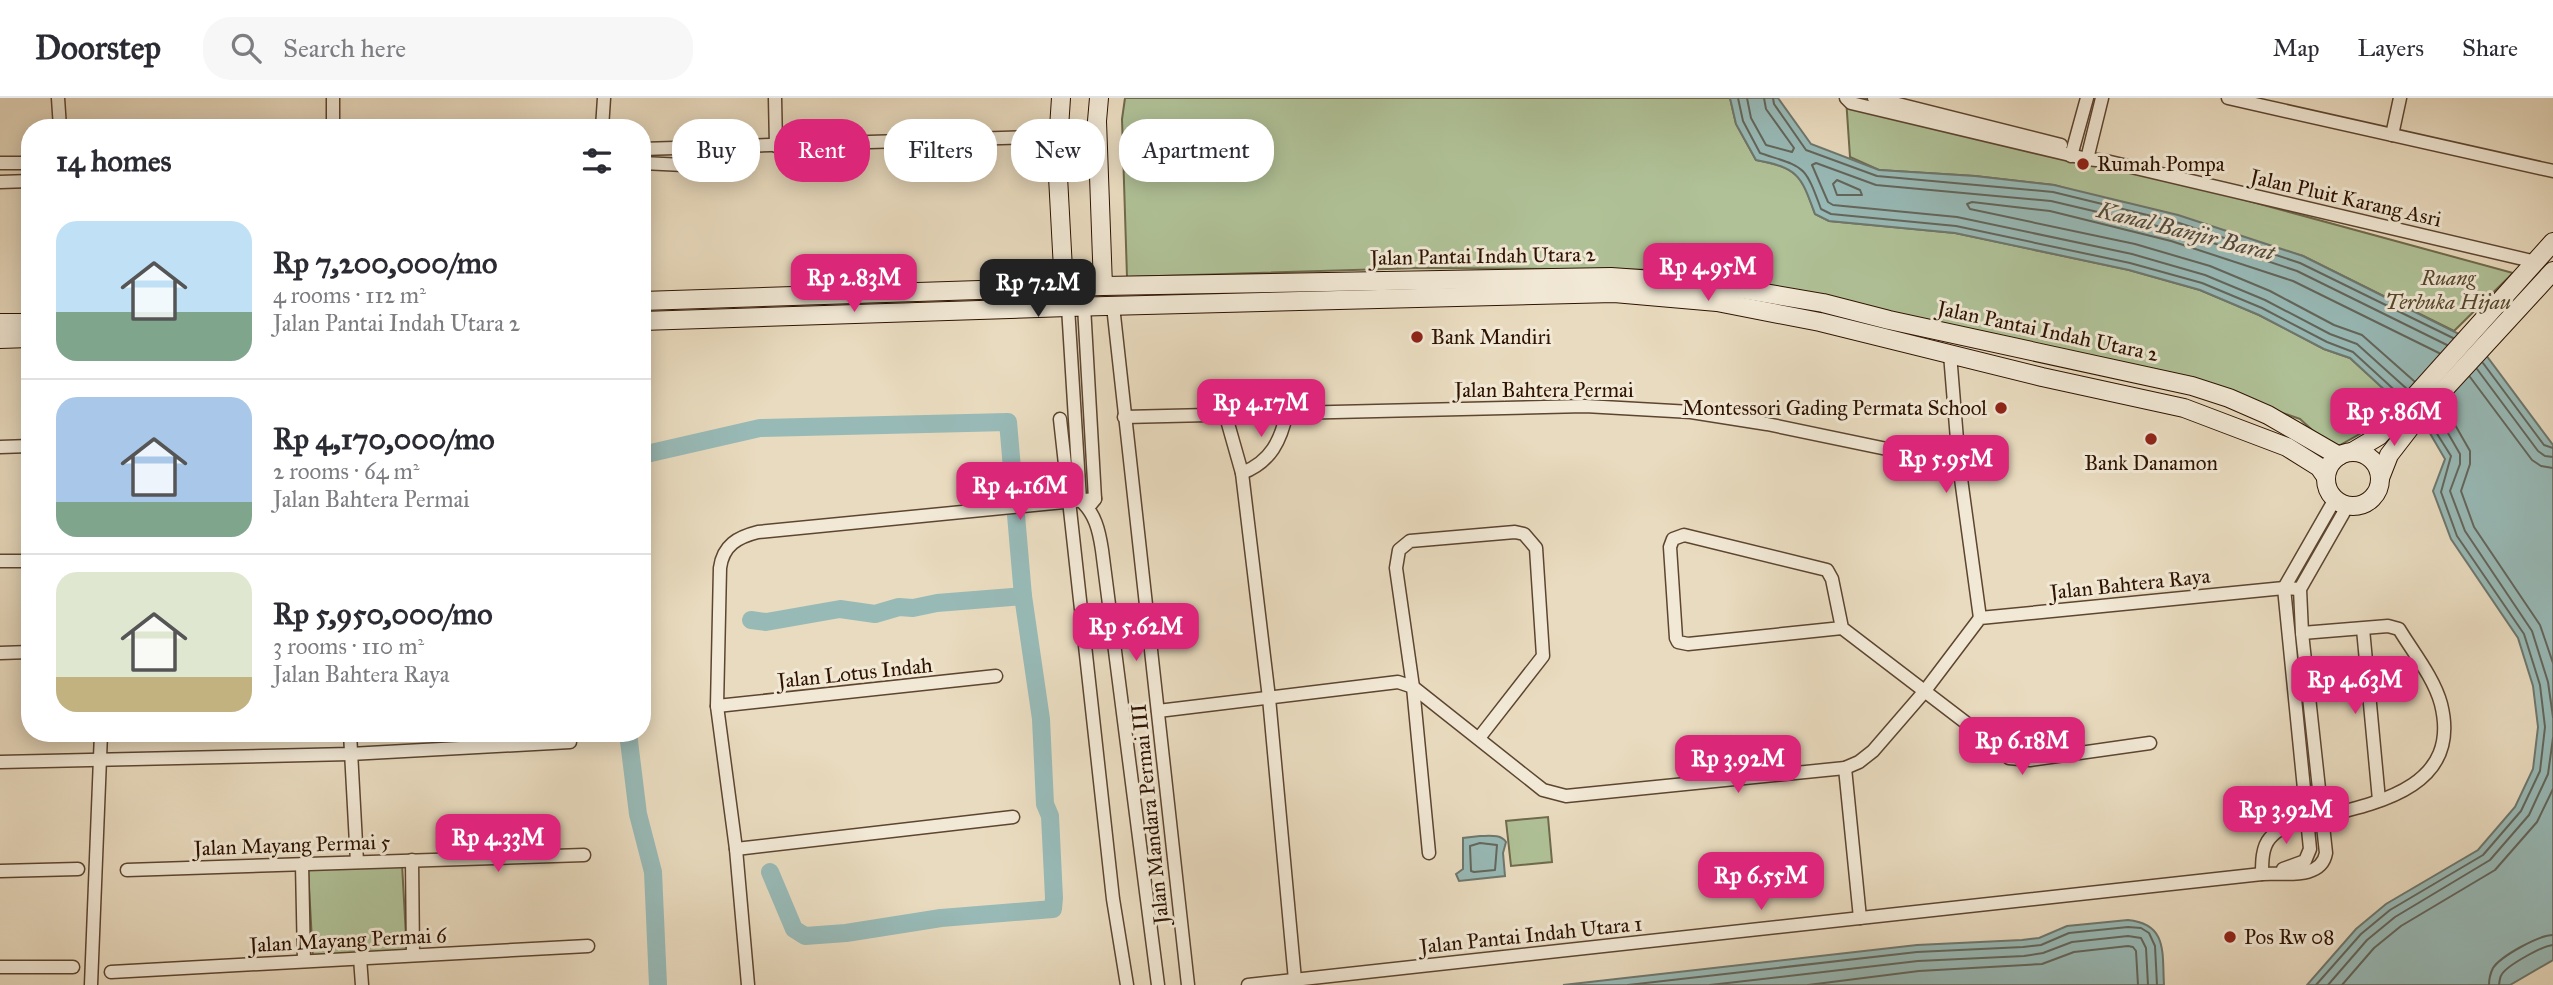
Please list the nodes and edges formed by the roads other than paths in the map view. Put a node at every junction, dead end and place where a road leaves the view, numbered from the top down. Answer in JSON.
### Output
{"nodes":[{"id":1,"x":58,"y":98,"type":"edge"},
{"id":2,"x":333,"y":98,"type":"edge"},
{"id":3,"x":604,"y":98,"type":"edge"},
{"id":4,"x":775,"y":98,"type":"edge"},
{"id":5,"x":1061,"y":98,"type":"edge"},
{"id":6,"x":1099,"y":98,"type":"edge"},
{"id":7,"x":1846,"y":98,"type":"edge"},
{"id":8,"x":2087,"y":98,"type":"edge"},
{"id":9,"x":2102,"y":98,"type":"edge"},
{"id":10,"x":2228,"y":98,"type":"edge"},
{"id":11,"x":2400,"y":98,"type":"edge"},
{"id":12,"x":1875,"y":102,"type":"edge"},
{"id":13,"x":59,"y":119,"type":"edge"},
{"id":14,"x":333,"y":119,"type":"edge"},
{"id":15,"x":603,"y":119,"type":"edge"},
{"id":16,"x":775,"y":119,"type":"edge"},
{"id":17,"x":2392,"y":135,"type":"junction"},
{"id":18,"x":1011,"y":138,"type":"edge"},
{"id":19,"x":870,"y":143,"type":"edge"},
{"id":20,"x":774,"y":146,"type":"edge"},
{"id":21,"x":651,"y":149,"type":"edge"},
{"id":22,"x":2072,"y":152,"type":"junction"},
{"id":23,"x":2088,"y":156,"type":"junction"},
{"id":24,"x":0,"y":163,"type":"edge"},
{"id":25,"x":21,"y":163,"type":"edge"},
{"id":26,"x":651,"y":163,"type":"edge"},
{"id":27,"x":672,"y":164,"type":"edge"},
{"id":28,"x":2553,"y":171,"type":"edge"},
{"id":29,"x":21,"y":181,"type":"edge"},
{"id":30,"x":0,"y":182,"type":"edge"},
{"id":31,"x":2553,"y":242,"type":"edge"},
{"id":32,"x":2536,"y":262,"type":"junction"},
{"id":33,"x":2553,"y":271,"type":"edge"},
{"id":34,"x":1102,"y":286,"type":"junction"},
{"id":35,"x":1064,"y":288,"type":"junction"},
{"id":36,"x":1022,"y":290,"type":"junction"},
{"id":37,"x":651,"y":301,"type":"edge"},
{"id":38,"x":1076,"y":306,"type":"junction"},
{"id":39,"x":1113,"y":306,"type":"junction"},
{"id":40,"x":651,"y":321,"type":"edge"},
{"id":41,"x":0,"y":323,"type":"edge"},
{"id":42,"x":21,"y":323,"type":"edge"},
{"id":43,"x":21,"y":338,"type":"edge"},
{"id":44,"x":0,"y":339,"type":"edge"},
{"id":45,"x":1950,"y":354,"type":"junction"},
{"id":46,"x":1287,"y":412,"type":"junction"},
{"id":47,"x":1225,"y":413,"type":"junction"},
{"id":48,"x":2410,"y":414,"type":"junction"},
{"id":49,"x":1124,"y":417,"type":"junction"},
{"id":50,"x":1060,"y":419,"type":"dead end"},
{"id":51,"x":21,"y":446,"type":"edge"},
{"id":52,"x":0,"y":447,"type":"edge"},
{"id":53,"x":2342,"y":453,"type":"junction"},
{"id":54,"x":1959,"y":464,"type":"junction"},
{"id":55,"x":1242,"y":473,"type":"junction"},
{"id":56,"x":2324,"y":474,"type":"junction"},
{"id":57,"x":2380,"y":478,"type":"junction"},
{"id":58,"x":1083,"y":502,"type":"junction"},
{"id":59,"x":2342,"y":502,"type":"junction"},
{"id":60,"x":2321,"y":537,"type":"junction"},
{"id":61,"x":0,"y":561,"type":"edge"},
{"id":62,"x":21,"y":561,"type":"edge"},
{"id":63,"x":2284,"y":588,"type":"junction"},
{"id":64,"x":2300,"y":589,"type":"junction"},
{"id":65,"x":1980,"y":618,"type":"junction"},
{"id":66,"x":1842,"y":628,"type":"junction"},
{"id":67,"x":2364,"y":629,"type":"junction"},
{"id":68,"x":2302,"y":633,"type":"junction"},
{"id":69,"x":21,"y":652,"type":"edge"},
{"id":70,"x":0,"y":653,"type":"edge"},
{"id":71,"x":996,"y":677,"type":"dead end"},
{"id":72,"x":1413,"y":687,"type":"junction"},
{"id":73,"x":1924,"y":692,"type":"junction"},
{"id":74,"x":1269,"y":698,"type":"junction"},
{"id":75,"x":717,"y":706,"type":"junction"},
{"id":76,"x":1158,"y":712,"type":"junction"},
{"id":77,"x":1479,"y":738,"type":"junction"},
{"id":78,"x":101,"y":742,"type":"edge"},
{"id":79,"x":350,"y":742,"type":"edge"},
{"id":80,"x":570,"y":742,"type":"dead end"},
{"id":81,"x":2150,"y":743,"type":"dead end"},
{"id":82,"x":350,"y":754,"type":"junction"},
{"id":83,"x":102,"y":759,"type":"junction"},
{"id":84,"x":0,"y":762,"type":"edge"},
{"id":85,"x":1845,"y":768,"type":"junction"},
{"id":86,"x":2379,"y":800,"type":"junction"},
{"id":87,"x":2322,"y":816,"type":"junction"},
{"id":88,"x":1013,"y":817,"type":"dead end"},
{"id":89,"x":2305,"y":818,"type":"junction"},
{"id":90,"x":736,"y":849,"type":"junction"},
{"id":91,"x":1429,"y":853,"type":"dead end"},
{"id":92,"x":584,"y":855,"type":"dead end"},
{"id":93,"x":412,"y":860,"type":"junction"},
{"id":94,"x":356,"y":862,"type":"junction"},
{"id":95,"x":302,"y":864,"type":"junction"},
{"id":96,"x":78,"y":869,"type":"dead end"},
{"id":97,"x":127,"y":870,"type":"dead end"},
{"id":98,"x":0,"y":871,"type":"edge"},
{"id":99,"x":2277,"y":872,"type":"junction"},
{"id":100,"x":2262,"y":874,"type":"junction"},
{"id":101,"x":1860,"y":918,"type":"junction"},
{"id":102,"x":588,"y":946,"type":"dead end"},
{"id":103,"x":413,"y":955,"type":"junction"},
{"id":104,"x":360,"y":958,"type":"junction"},
{"id":105,"x":304,"y":961,"type":"junction"},
{"id":106,"x":0,"y":967,"type":"edge"},
{"id":107,"x":73,"y":967,"type":"dead end"},
{"id":108,"x":111,"y":972,"type":"dead end"},
{"id":109,"x":1295,"y":981,"type":"junction"},
{"id":110,"x":91,"y":985,"type":"edge"},
{"id":111,"x":362,"y":985,"type":"edge"},
{"id":112,"x":748,"y":985,"type":"edge"},
{"id":113,"x":1127,"y":985,"type":"edge"},
{"id":114,"x":1158,"y":985,"type":"edge"},
{"id":115,"x":1188,"y":985,"type":"edge"},
{"id":116,"x":1248,"y":985,"type":"edge"}],
"edges":[{"from":1,"to":13,"type":"street"},
{"from":2,"to":14,"type":"street"},
{"from":3,"to":15,"type":"street"},
{"from":4,"to":16,"type":"street"},
{"from":5,"to":35,"type":"street"},
{"from":6,"to":34,"type":"street"},
{"from":7,"to":12,"type":"street","name":"Jalan Pluit Karang Asri"},
{"from":8,"to":22,"type":"street"},
{"from":9,"to":23,"type":"street"},
{"from":10,"to":17,"type":"street"},
{"from":11,"to":17,"type":"street"},
{"from":12,"to":22,"type":"street","name":"Jalan Pluit Karang Asri"},
{"from":17,"to":28,"type":"street"},
{"from":18,"to":19,"type":"street"},
{"from":20,"to":21,"type":"street"},
{"from":22,"to":23,"type":"street","name":"Jalan Pluit Karang Asri"},
{"from":23,"to":32,"type":"street","name":"Jalan Pluit Karang Asri"},
{"from":24,"to":25,"type":"street"},
{"from":26,"to":27,"type":"street"},
{"from":29,"to":30,"type":"street"},
{"from":31,"to":32,"type":"street"},
{"from":32,"to":48,"type":"street"},
{"from":33,"to":48,"type":"street"},
{"from":34,"to":35,"type":"street","name":"Jalan Pantai Indah Utara 2"},
{"from":34,"to":53,"type":"street","name":"Jalan Pantai Indah Utara 2"},
{"from":35,"to":36,"type":"street","name":"Jalan Pantai Indah Utara 2"},
{"from":36,"to":37,"type":"street","name":"Jalan Pantai Indah Utara 2"},
{"from":36,"to":38,"type":"street"},
{"from":38,"to":39,"type":"street","name":"Jalan Pantai Indah Utara 2"},
{"from":38,"to":40,"type":"street","name":"Jalan Pantai Indah Utara 2"},
{"from":38,"to":58,"type":"street"},
{"from":39,"to":45,"type":"street","name":"Jalan Pantai Indah Utara 2"},
{"from":39,"to":49,"type":"street","name":"Jalan Mandara Permai III"},
{"from":41,"to":42,"type":"street"},
{"from":43,"to":44,"type":"street"},
{"from":45,"to":54,"type":"street"},
{"from":45,"to":56,"type":"street","name":"Jalan Pantai Indah Utara 2"},
{"from":46,"to":47,"type":"street","name":"Jalan Bahtera Permai"},
{"from":46,"to":54,"type":"street","name":"Jalan Bahtera Permai"},
{"from":46,"to":55,"type":"street"},
{"from":47,"to":49,"type":"street","name":"Jalan Bahtera Permai"},
{"from":47,"to":55,"type":"street"},
{"from":48,"to":53,"type":"street"},
{"from":48,"to":57,"type":"street"},
{"from":49,"to":76,"type":"street","name":"Jalan Mandara Permai III"},
{"from":50,"to":58,"type":"street"},
{"from":51,"to":52,"type":"street"},
{"from":53,"to":56,"type":"street"},
{"from":53,"to":57,"type":"street"},
{"from":54,"to":65,"type":"street"},
{"from":55,"to":74,"type":"street"},
{"from":56,"to":59,"type":"street"},
{"from":57,"to":59,"type":"street"},
{"from":58,"to":75,"type":"street"},
{"from":58,"to":113,"type":"street"},
{"from":58,"to":114,"type":"street"},
{"from":59,"to":60,"type":"street"},
{"from":60,"to":63,"type":"street"},
{"from":60,"to":64,"type":"street"},
{"from":61,"to":62,"type":"street"},
{"from":63,"to":64,"type":"street","name":"Jalan Bahtera Raya"},
{"from":63,"to":65,"type":"street","name":"Jalan Bahtera Raya"},
{"from":63,"to":89,"type":"street"},
{"from":64,"to":68,"type":"street"},
{"from":65,"to":73,"type":"street"},
{"from":66,"to":66,"type":"street"},
{"from":66,"to":73,"type":"street"},
{"from":67,"to":68,"type":"street"},
{"from":67,"to":86,"type":"street"},
{"from":67,"to":86,"type":"street"},
{"from":68,"to":87,"type":"street"},
{"from":69,"to":70,"type":"street"},
{"from":71,"to":75,"type":"street","name":"Jalan Lotus Indah"},
{"from":72,"to":74,"type":"street"},
{"from":72,"to":77,"type":"street"},
{"from":72,"to":77,"type":"street"},
{"from":72,"to":91,"type":"street"},
{"from":73,"to":81,"type":"street"},
{"from":73,"to":85,"type":"street"},
{"from":74,"to":76,"type":"street"},
{"from":74,"to":109,"type":"street"},
{"from":75,"to":90,"type":"street"},
{"from":76,"to":115,"type":"street","name":"Jalan Mandara Permai III"},
{"from":77,"to":85,"type":"street"},
{"from":78,"to":83,"type":"street"},
{"from":79,"to":82,"type":"street"},
{"from":80,"to":82,"type":"street"},
{"from":82,"to":83,"type":"street"},
{"from":82,"to":94,"type":"street"},
{"from":83,"to":84,"type":"street"},
{"from":83,"to":110,"type":"street"},
{"from":85,"to":101,"type":"street"},
{"from":86,"to":87,"type":"street"},
{"from":87,"to":89,"type":"street"},
{"from":87,"to":99,"type":"street","name":"Jalan Pantai Indah Utara 1"},
{"from":88,"to":90,"type":"street"},
{"from":89,"to":99,"type":"street"},
{"from":89,"to":100,"type":"street"},
{"from":90,"to":112,"type":"street"},
{"from":92,"to":93,"type":"street","name":"Jalan Mayang Permai 5"},
{"from":93,"to":94,"type":"street","name":"Jalan Mayang Permai 5"},
{"from":93,"to":103,"type":"street"},
{"from":94,"to":95,"type":"street","name":"Jalan Mayang Permai 5"},
{"from":95,"to":97,"type":"street","name":"Jalan Mayang Permai 5"},
{"from":95,"to":105,"type":"street"},
{"from":96,"to":98,"type":"street"},
{"from":99,"to":100,"type":"street","name":"Jalan Pantai Indah Utara 1"},
{"from":100,"to":101,"type":"street","name":"Jalan Pantai Indah Utara 1"},
{"from":101,"to":109,"type":"street","name":"Jalan Pantai Indah Utara 1"},
{"from":102,"to":103,"type":"street","name":"Jalan Mayang Permai 6"},
{"from":103,"to":104,"type":"street","name":"Jalan Mayang Permai 6"},
{"from":104,"to":105,"type":"street","name":"Jalan Mayang Permai 6"},
{"from":104,"to":111,"type":"street"},
{"from":105,"to":108,"type":"street","name":"Jalan Mayang Permai 6"},
{"from":106,"to":107,"type":"street"},
{"from":109,"to":116,"type":"street","name":"Jalan Pantai Indah Utara 1"}]}
